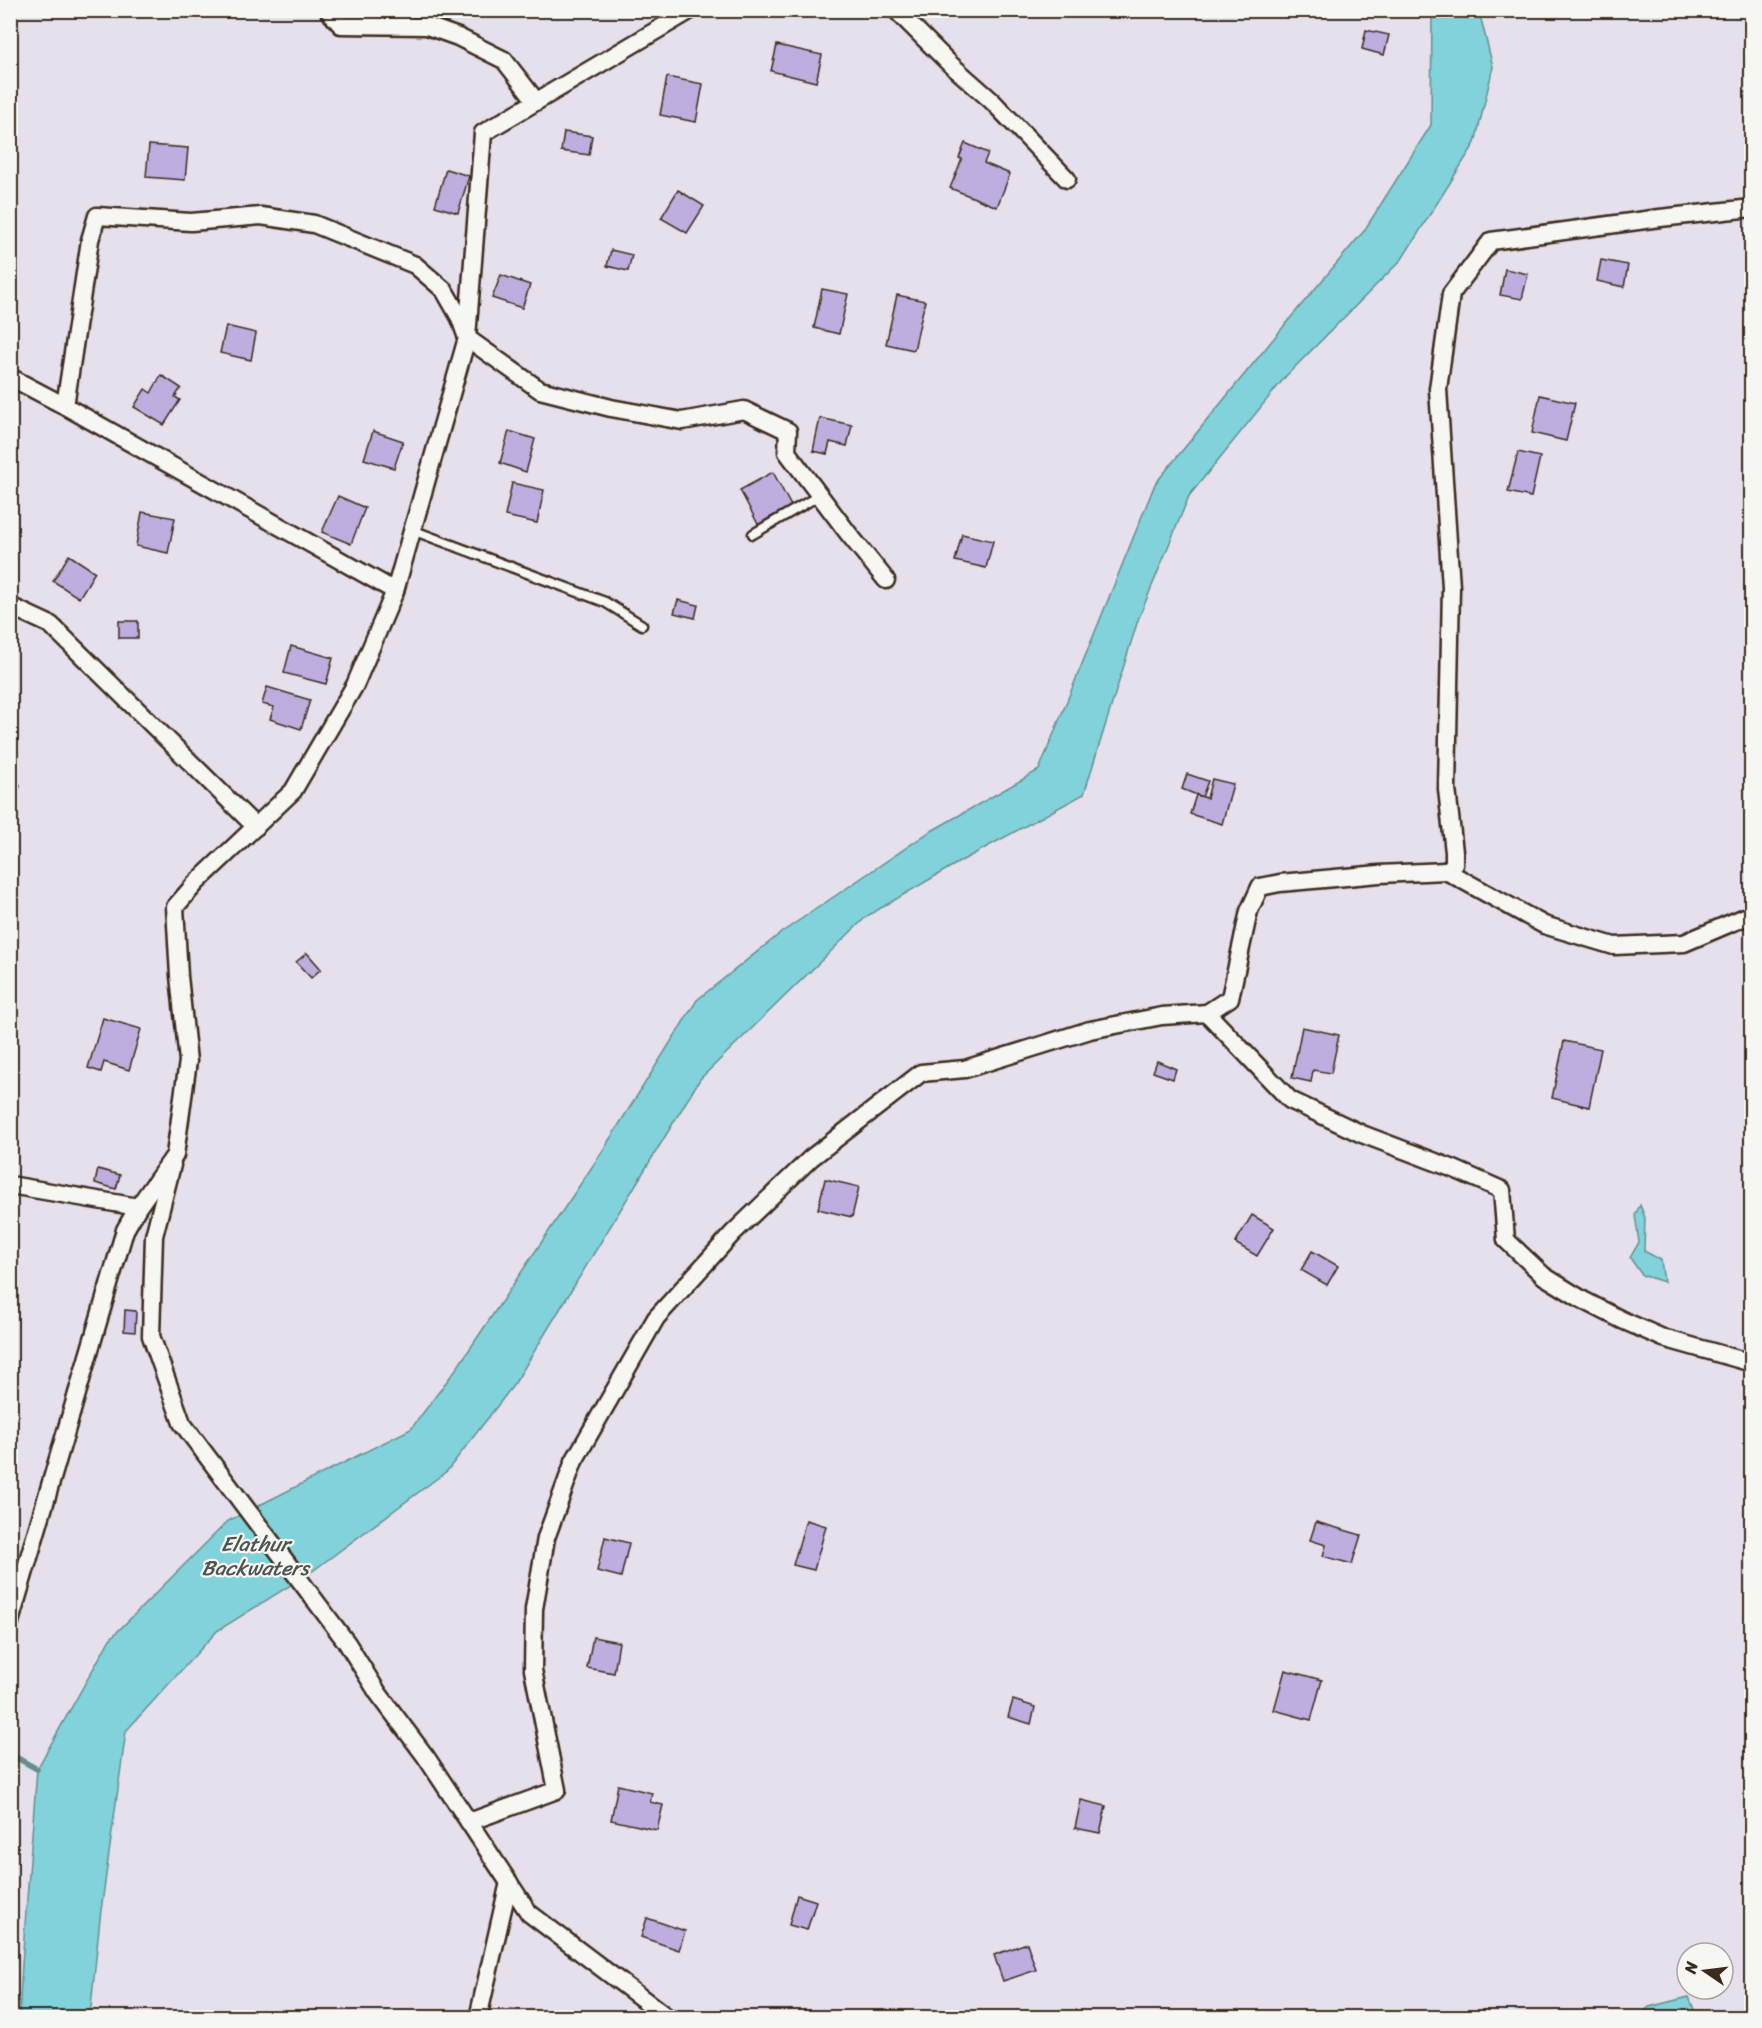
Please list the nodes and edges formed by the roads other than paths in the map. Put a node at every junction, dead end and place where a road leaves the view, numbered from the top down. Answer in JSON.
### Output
{"nodes":[{"id":1,"x":328,"y":10,"type":"edge"},
{"id":2,"x":691,"y":10,"type":"edge"},
{"id":3,"x":896,"y":10,"type":"edge"},
{"id":4,"x":536,"y":101,"type":"junction"},
{"id":5,"x":1067,"y":180,"type":"dead end"},
{"id":6,"x":1752,"y":208,"type":"edge"},
{"id":7,"x":468,"y":338,"type":"junction"},
{"id":8,"x":10,"y":377,"type":"edge"},
{"id":9,"x":65,"y":406,"type":"junction"},
{"id":10,"x":820,"y":495,"type":"junction"},
{"id":11,"x":412,"y":530,"type":"junction"},
{"id":12,"x":753,"y":534,"type":"dead end"},
{"id":13,"x":886,"y":580,"type":"dead end"},
{"id":14,"x":395,"y":591,"type":"junction"},
{"id":15,"x":10,"y":606,"type":"edge"},
{"id":16,"x":642,"y":625,"type":"dead end"},
{"id":17,"x":255,"y":827,"type":"junction"},
{"id":18,"x":1446,"y":871,"type":"junction"},
{"id":19,"x":1752,"y":914,"type":"edge"},
{"id":20,"x":1207,"y":1013,"type":"junction"},
{"id":21,"x":175,"y":1155,"type":"junction"},
{"id":22,"x":10,"y":1185,"type":"edge"},
{"id":23,"x":138,"y":1207,"type":"junction"},
{"id":24,"x":1752,"y":1363,"type":"edge"},
{"id":25,"x":10,"y":1623,"type":"edge"},
{"id":26,"x":469,"y":1822,"type":"junction"},
{"id":27,"x":509,"y":1882,"type":"junction"},
{"id":28,"x":478,"y":2018,"type":"edge"},
{"id":29,"x":668,"y":2018,"type":"edge"}],
"edges":[{"from":1,"to":4,"type":"street"},
{"from":2,"to":4,"type":"street"},
{"from":3,"to":5,"type":"street"},
{"from":4,"to":7,"type":"street"},
{"from":6,"to":18,"type":"street"},
{"from":7,"to":9,"type":"street"},
{"from":7,"to":10,"type":"street"},
{"from":7,"to":11,"type":"street"},
{"from":8,"to":9,"type":"street"},
{"from":9,"to":14,"type":"street"},
{"from":10,"to":12,"type":"lane"},
{"from":10,"to":13,"type":"street"},
{"from":11,"to":14,"type":"street"},
{"from":11,"to":16,"type":"lane"},
{"from":14,"to":17,"type":"street"},
{"from":15,"to":17,"type":"street"},
{"from":17,"to":21,"type":"street"},
{"from":18,"to":19,"type":"street"},
{"from":18,"to":20,"type":"street"},
{"from":20,"to":24,"type":"street"},
{"from":20,"to":26,"type":"street"},
{"from":21,"to":23,"type":"street"},
{"from":21,"to":26,"type":"street"},
{"from":22,"to":23,"type":"street"},
{"from":23,"to":25,"type":"street"},
{"from":26,"to":27,"type":"street"},
{"from":27,"to":28,"type":"street"},
{"from":27,"to":29,"type":"street"}]}
